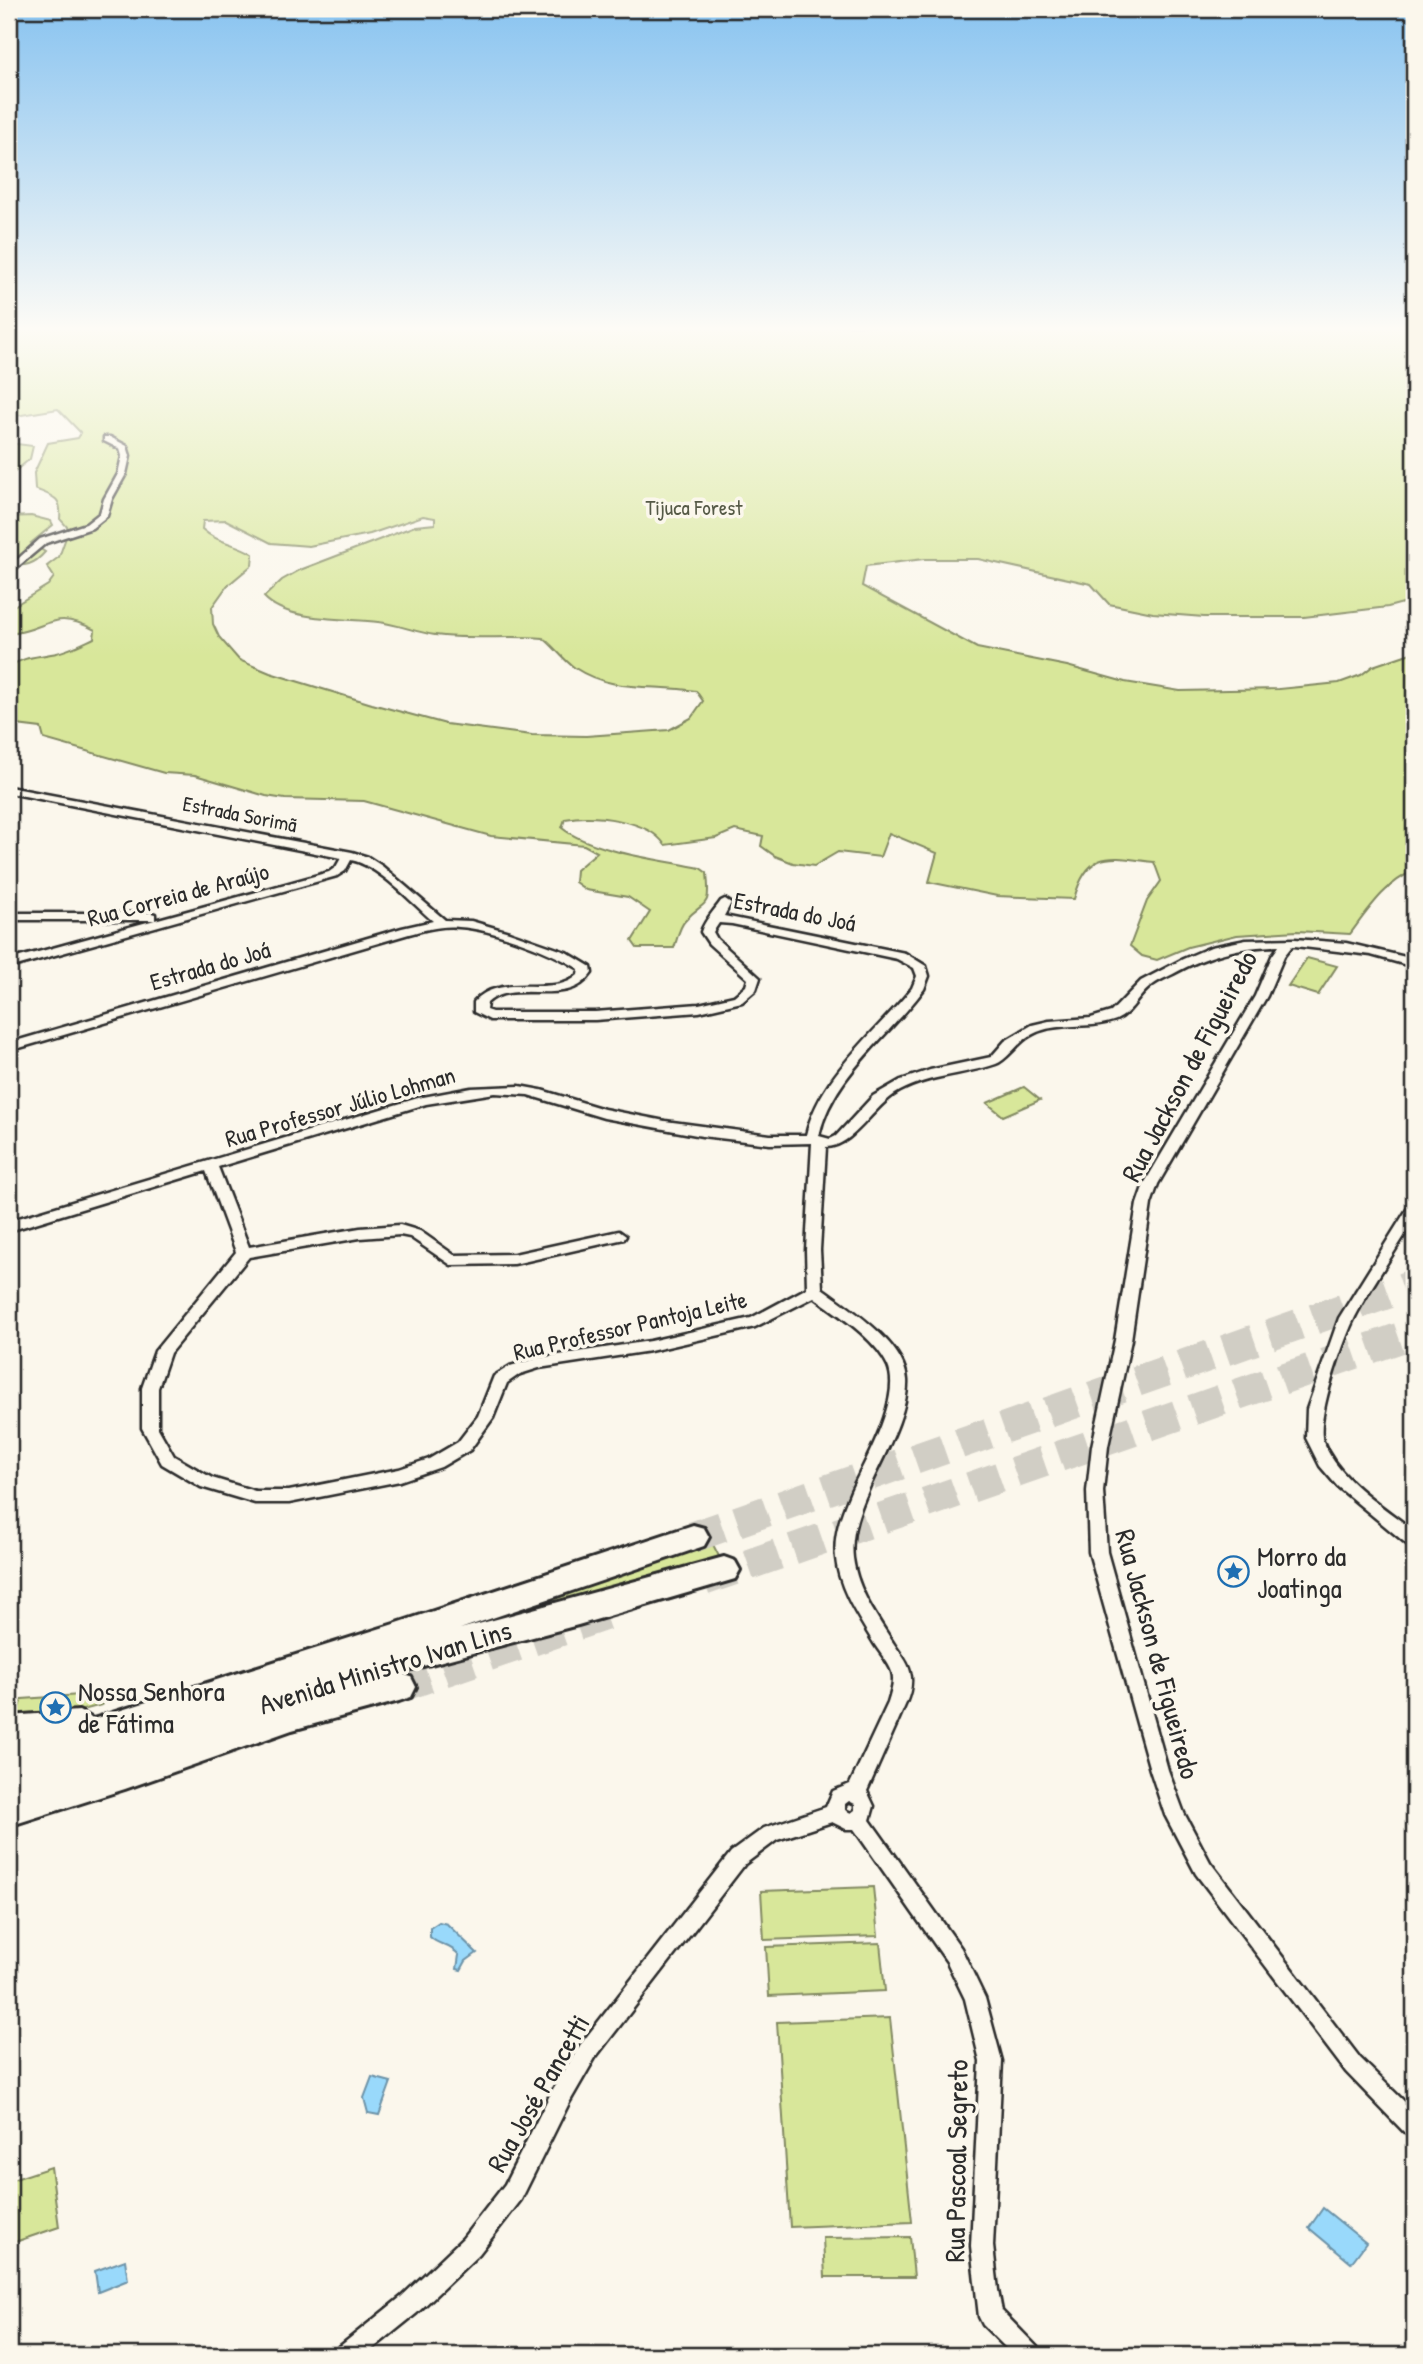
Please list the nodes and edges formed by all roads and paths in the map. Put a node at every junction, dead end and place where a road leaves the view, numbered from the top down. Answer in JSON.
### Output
{"nodes":[{"id":1,"x":107,"y":439,"type":"dead end"},
{"id":2,"x":9,"y":571,"type":"edge"},
{"id":3,"x":9,"y":790,"type":"edge"},
{"id":4,"x":348,"y":854,"type":"junction"},
{"id":5,"x":725,"y":903,"type":"dead end"},
{"id":6,"x":9,"y":917,"type":"edge"},
{"id":7,"x":171,"y":917,"type":"junction"},
{"id":8,"x":94,"y":919,"type":"junction"},
{"id":9,"x":716,"y":919,"type":"junction"},
{"id":10,"x":443,"y":924,"type":"junction"},
{"id":11,"x":91,"y":940,"type":"junction"},
{"id":12,"x":1287,"y":944,"type":"junction"},
{"id":13,"x":1414,"y":963,"type":"edge"},
{"id":14,"x":9,"y":964,"type":"edge"},
{"id":15,"x":9,"y":1035,"type":"edge"},
{"id":16,"x":43,"y":1037,"type":"junction"},
{"id":17,"x":9,"y":1047,"type":"edge"},
{"id":18,"x":815,"y":1141,"type":"junction"},
{"id":19,"x":211,"y":1167,"type":"junction"},
{"id":20,"x":1414,"y":1209,"type":"edge"},
{"id":21,"x":9,"y":1226,"type":"edge"},
{"id":22,"x":619,"y":1236,"type":"dead end"},
{"id":23,"x":244,"y":1253,"type":"junction"},
{"id":24,"x":815,"y":1290,"type":"junction"},
{"id":25,"x":693,"y":1538,"type":"tunnel mouth"},
{"id":26,"x":1414,"y":1540,"type":"edge"},
{"id":27,"x":724,"y":1570,"type":"tunnel mouth"},
{"id":28,"x":397,"y":1637,"type":"junction"},
{"id":29,"x":399,"y":1687,"type":"tunnel mouth"},
{"id":30,"x":9,"y":1731,"type":"edge"},
{"id":31,"x":9,"y":1760,"type":"edge"},
{"id":32,"x":9,"y":1785,"type":"edge"},
{"id":33,"x":855,"y":1795,"type":"junction"},
{"id":34,"x":9,"y":1810,"type":"edge"},
{"id":35,"x":836,"y":1812,"type":"junction"},
{"id":36,"x":858,"y":1819,"type":"junction"},
{"id":37,"x":1414,"y":2126,"type":"edge"},
{"id":38,"x":347,"y":2355,"type":"edge"},
{"id":39,"x":1029,"y":2355,"type":"edge"}],
"edges":[{"from":1,"to":2,"type":"street"},
{"from":3,"to":4,"type":"street","name":"Estrada Sorimã"},
{"from":4,"to":7,"type":"street","name":"Rua Correia de Araújo"},
{"from":4,"to":10,"type":"street","name":"Estrada Sorimã"},
{"from":5,"to":9,"type":"street"},
{"from":6,"to":8,"type":"street"},
{"from":7,"to":8,"type":"street"},
{"from":7,"to":11,"type":"street","name":"Rua Correia de Araújo"},
{"from":8,"to":11,"type":"street"},
{"from":9,"to":10,"type":"street","name":"Estrada do Joá"},
{"from":9,"to":18,"type":"street","name":"Estrada do Joá"},
{"from":10,"to":16,"type":"street","name":"Estrada do Joá"},
{"from":11,"to":14,"type":"street","name":"Rua Correia de Araújo"},
{"from":12,"to":13,"type":"street"},
{"from":12,"to":18,"type":"street"},
{"from":12,"to":37,"type":"street","name":"Rua Jackson de Figueiredo"},
{"from":15,"to":16,"type":"street"},
{"from":16,"to":17,"type":"street","name":"Estrada do Joá"},
{"from":18,"to":19,"type":"street","name":"Rua Professor Júlio Lohman"},
{"from":18,"to":24,"type":"street"},
{"from":19,"to":21,"type":"street","name":"Rua Professor Júlio Lohman"},
{"from":19,"to":23,"type":"street"},
{"from":20,"to":26,"type":"street"},
{"from":22,"to":23,"type":"street"},
{"from":23,"to":24,"type":"street","name":"Rua Professor Pantoja Leite"},
{"from":24,"to":33,"type":"street"},
{"from":25,"to":28,"type":"highway"},
{"from":27,"to":32,"type":"highway","name":"Avenida Ministro Ivan Lins"},
{"from":28,"to":30,"type":"highway"},
{"from":28,"to":31,"type":"highway"},
{"from":29,"to":34,"type":"highway"},
{"from":33,"to":35,"type":"street"},
{"from":33,"to":36,"type":"street"},
{"from":35,"to":36,"type":"street"},
{"from":35,"to":38,"type":"street","name":"Rua José Pancetti"},
{"from":36,"to":39,"type":"street","name":"Rua Pascoal Segreto"}]}
